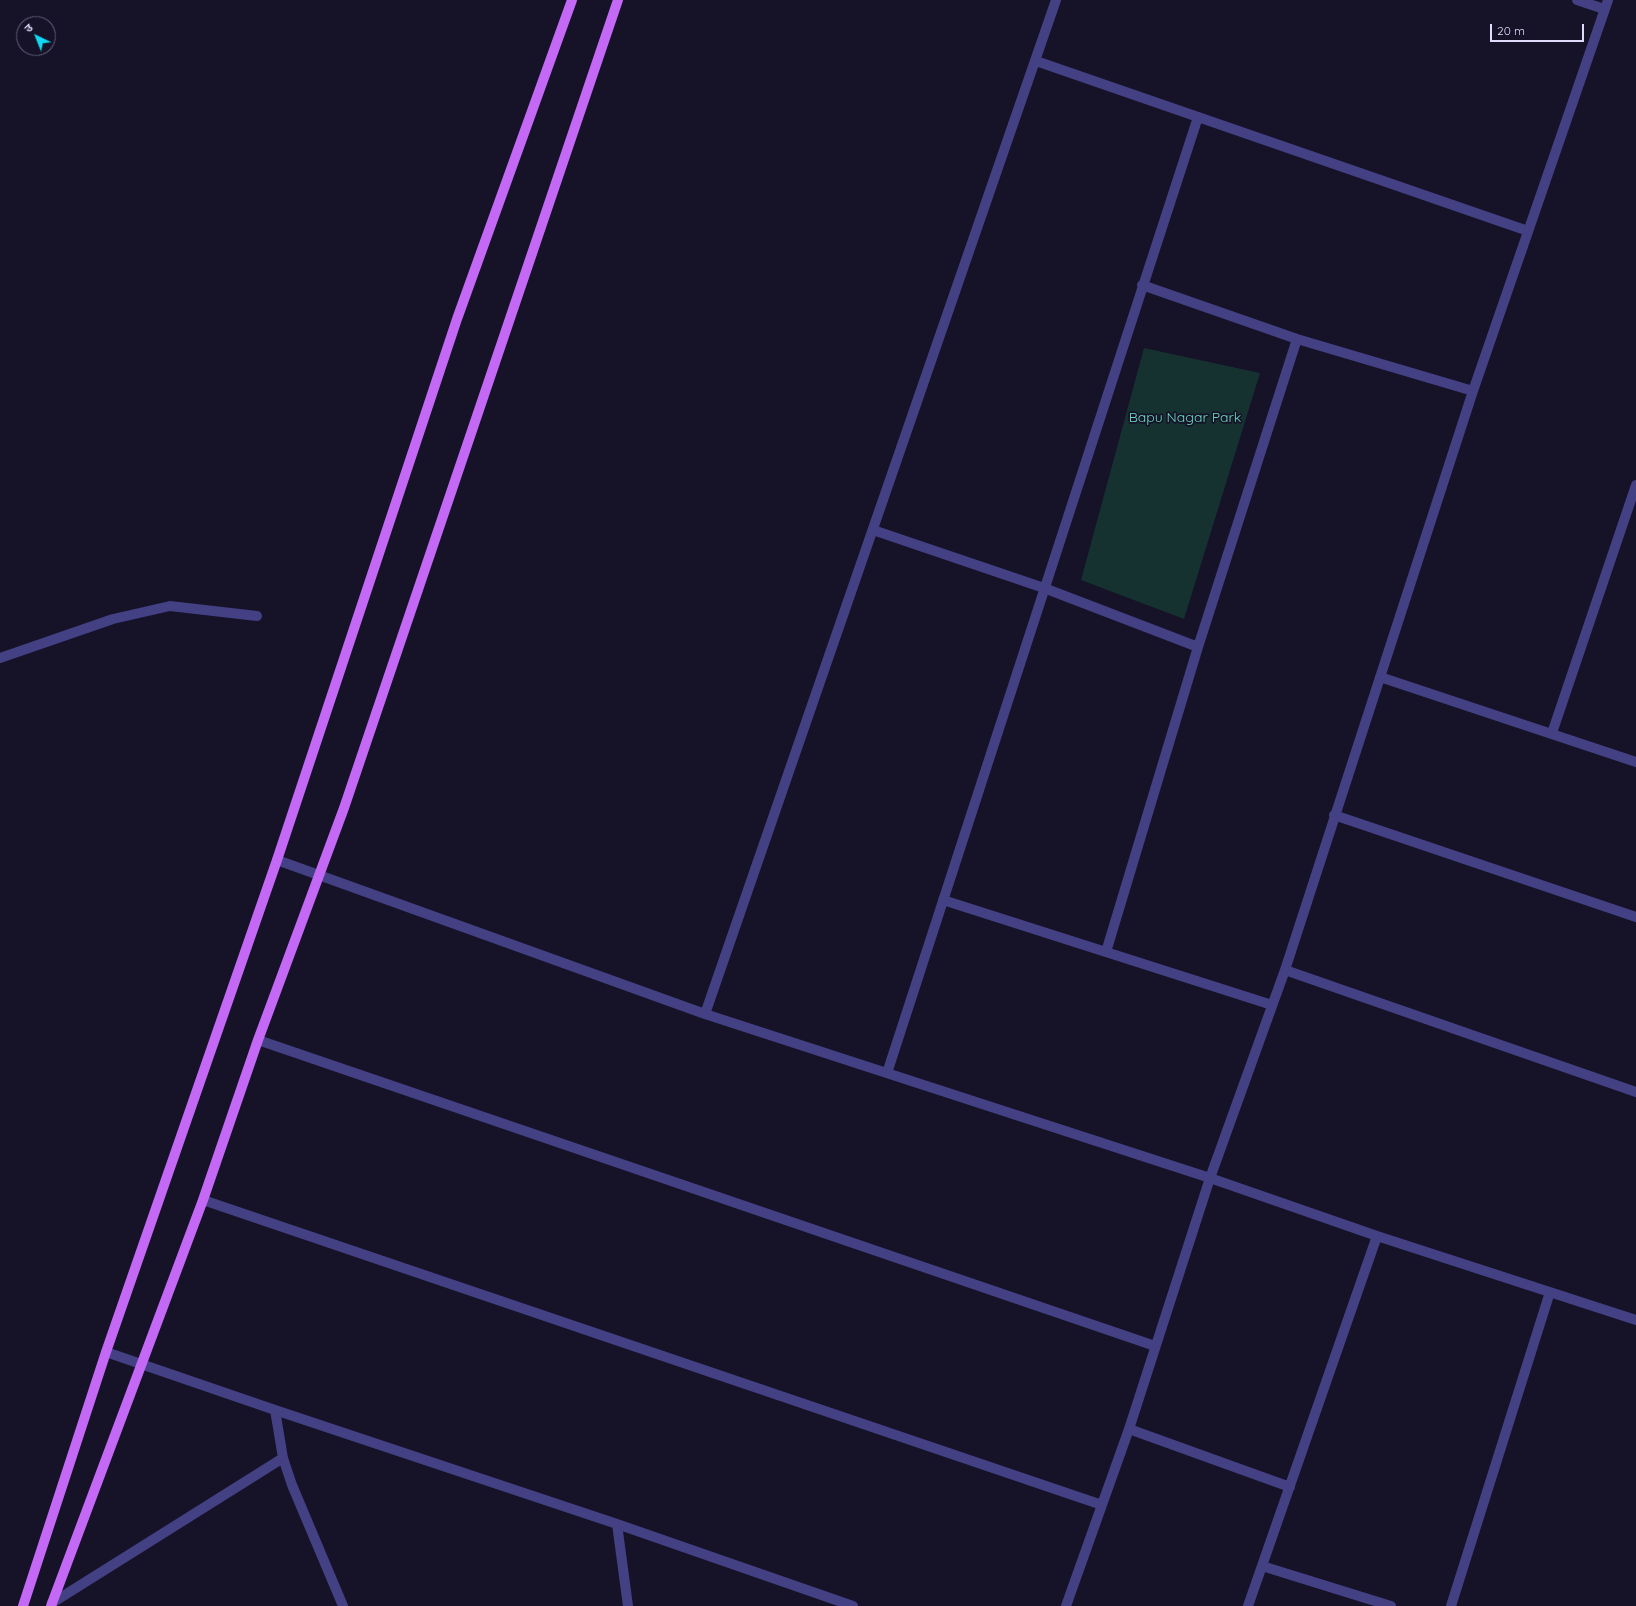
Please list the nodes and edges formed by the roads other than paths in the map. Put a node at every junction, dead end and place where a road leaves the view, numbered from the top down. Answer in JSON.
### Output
{"nodes":[{"id":1,"x":572,"y":0,"type":"edge"},
{"id":2,"x":618,"y":0,"type":"edge"},
{"id":3,"x":1056,"y":0,"type":"edge"},
{"id":4,"x":1577,"y":0,"type":"edge"},
{"id":5,"x":1606,"y":4,"type":"edge"},
{"id":6,"x":1036,"y":61,"type":"junction"},
{"id":7,"x":1198,"y":117,"type":"junction"},
{"id":8,"x":1528,"y":231,"type":"junction"},
{"id":9,"x":1142,"y":285,"type":"junction"},
{"id":10,"x":1297,"y":339,"type":"junction"},
{"id":11,"x":1473,"y":391,"type":"junction"},
{"id":12,"x":1636,"y":484,"type":"edge"},
{"id":13,"x":873,"y":530,"type":"junction"},
{"id":14,"x":1044,"y":588,"type":"junction"},
{"id":15,"x":257,"y":616,"type":"dead end"},
{"id":16,"x":1198,"y":647,"type":"junction"},
{"id":17,"x":0,"y":658,"type":"edge"},
{"id":18,"x":1380,"y":677,"type":"junction"},
{"id":19,"x":1552,"y":733,"type":"junction"},
{"id":20,"x":1636,"y":762,"type":"edge"},
{"id":21,"x":1334,"y":815,"type":"junction"},
{"id":22,"x":277,"y":860,"type":"junction"},
{"id":23,"x":318,"y":875,"type":"junction"},
{"id":24,"x":943,"y":900,"type":"junction"},
{"id":25,"x":1636,"y":917,"type":"edge"},
{"id":26,"x":1106,"y":952,"type":"junction"},
{"id":27,"x":1285,"y":970,"type":"junction"},
{"id":28,"x":1272,"y":1005,"type":"junction"},
{"id":29,"x":705,"y":1014,"type":"junction"},
{"id":30,"x":258,"y":1040,"type":"junction"},
{"id":31,"x":887,"y":1073,"type":"junction"},
{"id":32,"x":1636,"y":1092,"type":"edge"},
{"id":33,"x":1210,"y":1178,"type":"junction"},
{"id":34,"x":202,"y":1200,"type":"junction"},
{"id":35,"x":1378,"y":1236,"type":"junction"},
{"id":36,"x":1550,"y":1292,"type":"junction"},
{"id":37,"x":1636,"y":1320,"type":"edge"},
{"id":38,"x":1155,"y":1346,"type":"junction"},
{"id":39,"x":106,"y":1352,"type":"junction"},
{"id":40,"x":142,"y":1364,"type":"junction"},
{"id":41,"x":275,"y":1410,"type":"junction"},
{"id":42,"x":1129,"y":1428,"type":"junction"},
{"id":43,"x":282,"y":1458,"type":"junction"},
{"id":44,"x":1290,"y":1487,"type":"junction"},
{"id":45,"x":1102,"y":1505,"type":"junction"},
{"id":46,"x":617,"y":1524,"type":"junction"},
{"id":47,"x":1262,"y":1566,"type":"junction"},
{"id":48,"x":52,"y":1605,"type":"edge"},
{"id":49,"x":23,"y":1606,"type":"edge"},
{"id":50,"x":343,"y":1606,"type":"edge"},
{"id":51,"x":628,"y":1606,"type":"edge"},
{"id":52,"x":853,"y":1606,"type":"edge"},
{"id":53,"x":1066,"y":1606,"type":"edge"},
{"id":54,"x":1248,"y":1606,"type":"edge"},
{"id":55,"x":1391,"y":1606,"type":"edge"},
{"id":56,"x":1451,"y":1606,"type":"edge"}],
"edges":[{"from":1,"to":22,"type":"main road"},
{"from":2,"to":23,"type":"main road"},
{"from":3,"to":6,"type":"street"},
{"from":4,"to":5,"type":"street"},
{"from":5,"to":8,"type":"street"},
{"from":6,"to":7,"type":"street"},
{"from":6,"to":13,"type":"street"},
{"from":7,"to":8,"type":"street"},
{"from":7,"to":9,"type":"street"},
{"from":8,"to":11,"type":"street"},
{"from":9,"to":10,"type":"street"},
{"from":9,"to":14,"type":"street"},
{"from":10,"to":11,"type":"street"},
{"from":10,"to":16,"type":"street"},
{"from":11,"to":18,"type":"street"},
{"from":12,"to":19,"type":"street"},
{"from":13,"to":14,"type":"street"},
{"from":13,"to":29,"type":"street"},
{"from":14,"to":16,"type":"street"},
{"from":14,"to":24,"type":"street"},
{"from":15,"to":17,"type":"street"},
{"from":16,"to":26,"type":"street"},
{"from":18,"to":19,"type":"street"},
{"from":18,"to":21,"type":"street"},
{"from":19,"to":20,"type":"street"},
{"from":21,"to":25,"type":"street"},
{"from":21,"to":27,"type":"street"},
{"from":22,"to":23,"type":"street"},
{"from":22,"to":39,"type":"main road"},
{"from":23,"to":29,"type":"street"},
{"from":23,"to":30,"type":"main road"},
{"from":24,"to":26,"type":"street"},
{"from":24,"to":31,"type":"street"},
{"from":26,"to":28,"type":"street"},
{"from":27,"to":28,"type":"street"},
{"from":27,"to":32,"type":"street"},
{"from":28,"to":33,"type":"street"},
{"from":29,"to":31,"type":"street"},
{"from":30,"to":34,"type":"main road"},
{"from":30,"to":38,"type":"street"},
{"from":31,"to":33,"type":"street"},
{"from":33,"to":35,"type":"street"},
{"from":33,"to":38,"type":"street"},
{"from":34,"to":40,"type":"main road"},
{"from":34,"to":45,"type":"street"},
{"from":35,"to":36,"type":"street"},
{"from":35,"to":44,"type":"street"},
{"from":36,"to":37,"type":"street"},
{"from":36,"to":56,"type":"street"},
{"from":38,"to":42,"type":"street"},
{"from":39,"to":40,"type":"street"},
{"from":39,"to":49,"type":"main road"},
{"from":40,"to":41,"type":"street"},
{"from":40,"to":48,"type":"main road"},
{"from":41,"to":43,"type":"street"},
{"from":41,"to":46,"type":"street"},
{"from":42,"to":44,"type":"street"},
{"from":42,"to":45,"type":"street"},
{"from":43,"to":48,"type":"street"},
{"from":43,"to":50,"type":"street"},
{"from":44,"to":47,"type":"street"},
{"from":45,"to":53,"type":"street"},
{"from":46,"to":51,"type":"street"},
{"from":46,"to":52,"type":"street"},
{"from":47,"to":54,"type":"street"},
{"from":47,"to":55,"type":"street"}]}
